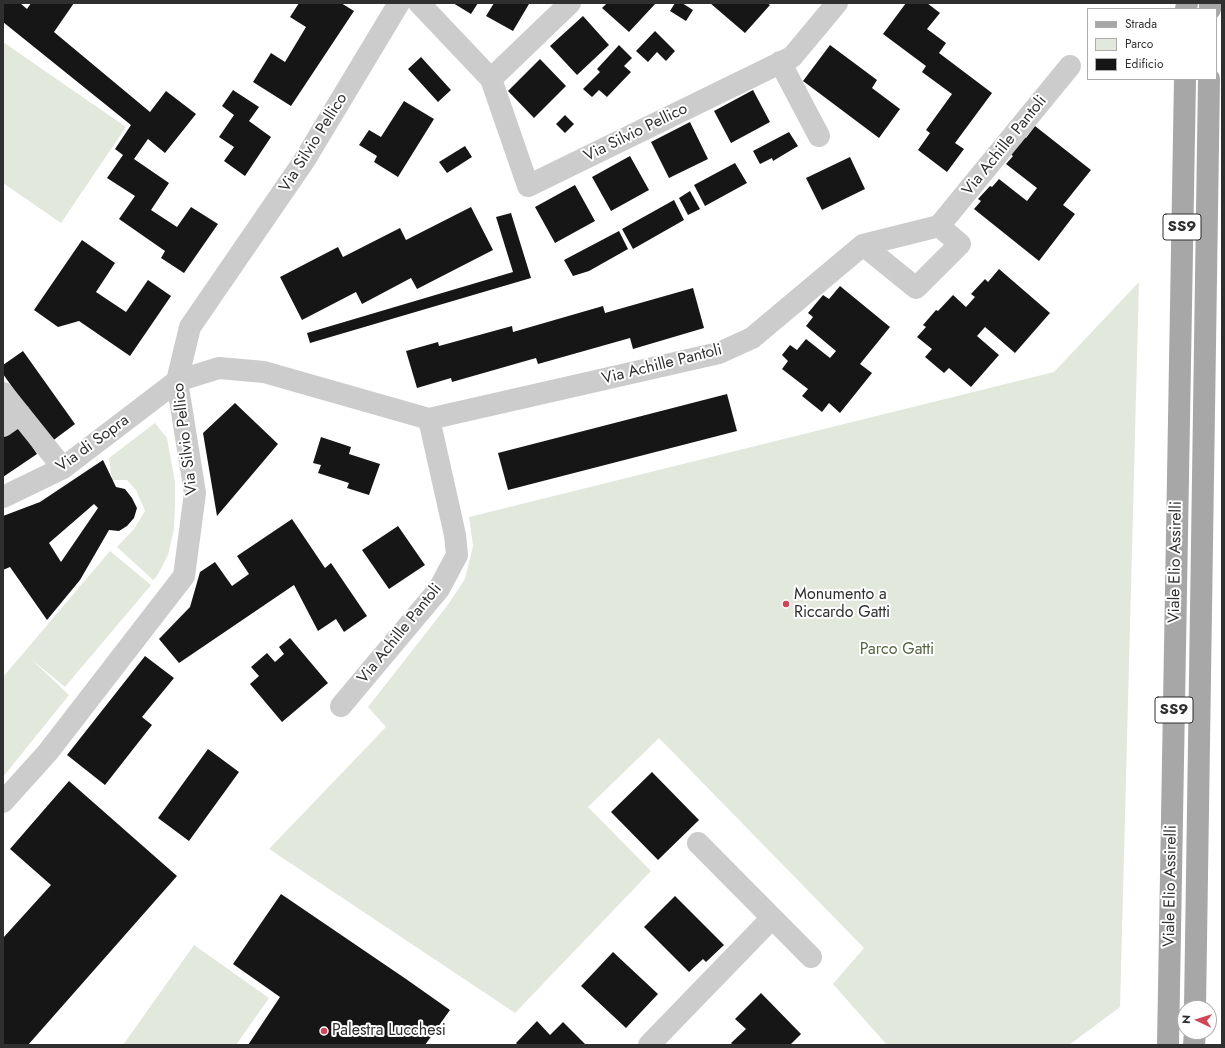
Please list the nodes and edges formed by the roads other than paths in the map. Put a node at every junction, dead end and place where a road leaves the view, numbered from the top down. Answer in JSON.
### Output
{"nodes":[{"id":1,"x":399,"y":3,"type":"edge"},
{"id":2,"x":419,"y":3,"type":"edge"},
{"id":3,"x":570,"y":3,"type":"edge"},
{"id":4,"x":836,"y":3,"type":"edge"},
{"id":5,"x":780,"y":62,"type":"junction"},
{"id":6,"x":1070,"y":66,"type":"dead end"},
{"id":7,"x":491,"y":79,"type":"junction"},
{"id":8,"x":1185,"y":80,"type":"edge"},
{"id":9,"x":1209,"y":80,"type":"edge"},
{"id":10,"x":819,"y":136,"type":"dead end"},
{"id":11,"x":939,"y":226,"type":"junction"},
{"id":12,"x":863,"y":245,"type":"junction"},
{"id":13,"x":177,"y":381,"type":"junction"},
{"id":14,"x":3,"y":393,"type":"edge"},
{"id":15,"x":429,"y":419,"type":"junction"},
{"id":16,"x":12,"y":420,"type":"edge"},
{"id":17,"x":63,"y":468,"type":"junction"},
{"id":18,"x":3,"y":497,"type":"edge"},
{"id":19,"x":341,"y":706,"type":"dead end"},
{"id":20,"x":3,"y":802,"type":"edge"},
{"id":21,"x":698,"y":843,"type":"dead end"},
{"id":22,"x":772,"y":918,"type":"junction"},
{"id":23,"x":811,"y":957,"type":"dead end"},
{"id":24,"x":1195,"y":1000,"type":"edge"},
{"id":25,"x":649,"y":1045,"type":"edge"},
{"id":26,"x":1168,"y":1045,"type":"edge"}],
"edges":[{"from":1,"to":13,"type":"street","name":"Via Silvio Pellico"},
{"from":2,"to":7,"type":"street","name":"Via Silvio Pellico"},
{"from":3,"to":7,"type":"street"},
{"from":4,"to":5,"type":"street","name":"Via Silvio Pellico"},
{"from":5,"to":7,"type":"street","name":"Via Silvio Pellico"},
{"from":5,"to":10,"type":"street"},
{"from":6,"to":11,"type":"street","name":"Via Achille Pantoli"},
{"from":8,"to":26,"type":"main road","name":"Viale Elio Assirelli","number":"SS9"},
{"from":9,"to":24,"type":"main road","name":"Viale Elio Assirelli","number":"SS9"},
{"from":11,"to":12,"type":"street","name":"Via Achille Pantoli"},
{"from":11,"to":12,"type":"street"},
{"from":12,"to":15,"type":"street","name":"Via Achille Pantoli"},
{"from":13,"to":15,"type":"street","name":"Via Achille Pantoli"},
{"from":13,"to":17,"type":"street","name":"Via di Sopra"},
{"from":13,"to":20,"type":"street","name":"Via Silvio Pellico"},
{"from":14,"to":16,"type":"street"},
{"from":15,"to":19,"type":"street","name":"Via Achille Pantoli"},
{"from":16,"to":17,"type":"street"},
{"from":17,"to":18,"type":"street","name":"Via di Sopra"},
{"from":21,"to":22,"type":"street"},
{"from":22,"to":23,"type":"street"},
{"from":22,"to":25,"type":"street"}]}
